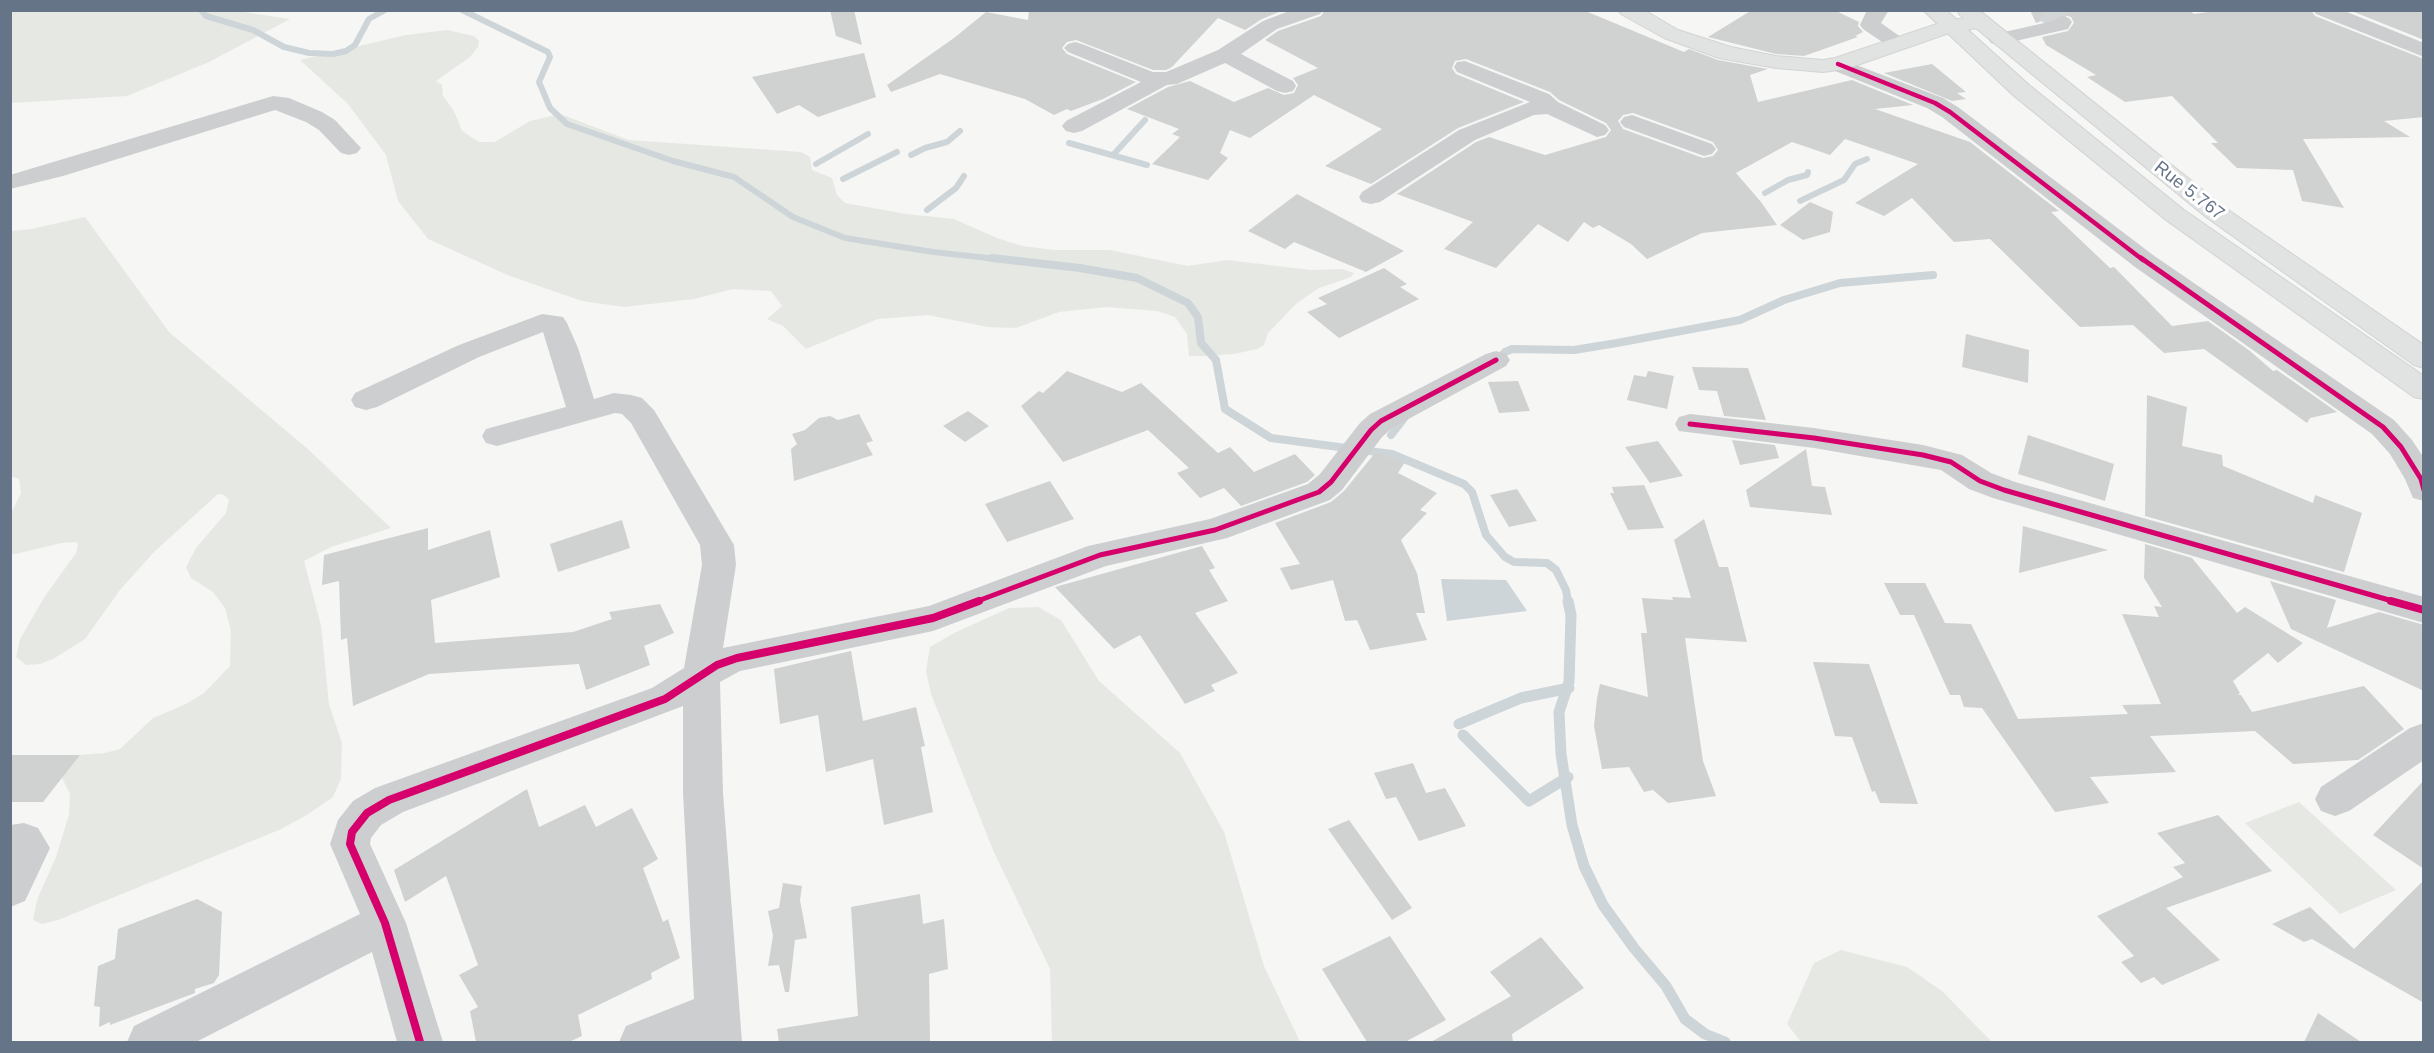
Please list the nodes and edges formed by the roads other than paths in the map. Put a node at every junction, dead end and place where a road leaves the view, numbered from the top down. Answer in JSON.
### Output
{"nodes":[{"id":1,"x":1258,"y":10,"type":"edge"},
{"id":2,"x":1628,"y":10,"type":"edge"},
{"id":3,"x":1879,"y":10,"type":"edge"},
{"id":4,"x":2323,"y":10,"type":"edge"},
{"id":5,"x":1306,"y":13,"type":"edge"},
{"id":6,"x":1956,"y":17,"type":"edge"},
{"id":7,"x":2062,"y":22,"type":"dead end"},
{"id":8,"x":1998,"y":39,"type":"junction"},
{"id":9,"x":1898,"y":44,"type":"junction"},
{"id":10,"x":1075,"y":48,"type":"dead end"},
{"id":11,"x":2424,"y":51,"type":"edge"},
{"id":12,"x":1226,"y":55,"type":"junction"},
{"id":13,"x":1838,"y":64,"type":"junction"},
{"id":14,"x":1465,"y":67,"type":"dead end"},
{"id":15,"x":1159,"y":81,"type":"junction"},
{"id":16,"x":1284,"y":86,"type":"dead end"},
{"id":17,"x":1550,"y":107,"type":"junction"},
{"id":18,"x":1632,"y":122,"type":"dead end"},
{"id":19,"x":1074,"y":126,"type":"dead end"},
{"id":20,"x":1597,"y":130,"type":"dead end"},
{"id":21,"x":349,"y":148,"type":"dead end"},
{"id":22,"x":1704,"y":149,"type":"dead end"},
{"id":23,"x":10,"y":182,"type":"edge"},
{"id":24,"x":1371,"y":197,"type":"dead end"},
{"id":25,"x":2424,"y":359,"type":"edge"},
{"id":26,"x":1496,"y":360,"type":"dead end"},
{"id":27,"x":2424,"y":390,"type":"edge"},
{"id":28,"x":366,"y":400,"type":"dead end"},
{"id":29,"x":583,"y":412,"type":"junction"},
{"id":30,"x":1690,"y":424,"type":"dead end"},
{"id":31,"x":497,"y":436,"type":"dead end"},
{"id":32,"x":2424,"y":490,"type":"edge"},
{"id":33,"x":2424,"y":610,"type":"edge"},
{"id":34,"x":701,"y":674,"type":"junction"},
{"id":35,"x":2424,"y":739,"type":"edge"},
{"id":36,"x":2336,"y":800,"type":"dead end"},
{"id":37,"x":10,"y":843,"type":"edge"},
{"id":38,"x":10,"y":888,"type":"edge"},
{"id":39,"x":385,"y":923,"type":"junction"},
{"id":40,"x":718,"y":1027,"type":"edge"},
{"id":41,"x":150,"y":1042,"type":"edge"},
{"id":42,"x":420,"y":1042,"type":"edge"},
{"id":43,"x":642,"y":1042,"type":"edge"}],
"edges":[{"from":1,"to":5,"type":"street"},
{"from":2,"to":13,"type":"main road"},
{"from":3,"to":9,"type":"street"},
{"from":4,"to":11,"type":"street"},
{"from":5,"to":12,"type":"street"},
{"from":6,"to":8,"type":"main road","name":"Rue 5.767"},
{"from":6,"to":9,"type":"main road"},
{"from":6,"to":27,"type":"main road"},
{"from":7,"to":8,"type":"street"},
{"from":8,"to":25,"type":"main road","name":"Rue 5.767"},
{"from":9,"to":13,"type":"main road"},
{"from":10,"to":15,"type":"street"},
{"from":12,"to":15,"type":"street"},
{"from":12,"to":16,"type":"street"},
{"from":13,"to":32,"type":"street"},
{"from":14,"to":17,"type":"street"},
{"from":15,"to":19,"type":"street"},
{"from":17,"to":20,"type":"street"},
{"from":17,"to":24,"type":"street"},
{"from":18,"to":22,"type":"street"},
{"from":21,"to":23,"type":"street"},
{"from":26,"to":34,"type":"street"},
{"from":28,"to":29,"type":"street"},
{"from":29,"to":31,"type":"street"},
{"from":29,"to":34,"type":"street"},
{"from":30,"to":33,"type":"street"},
{"from":34,"to":39,"type":"street"},
{"from":34,"to":40,"type":"street"},
{"from":35,"to":36,"type":"street"},
{"from":37,"to":38,"type":"street"},
{"from":39,"to":41,"type":"street"},
{"from":39,"to":42,"type":"street"},
{"from":40,"to":43,"type":"street"}]}
